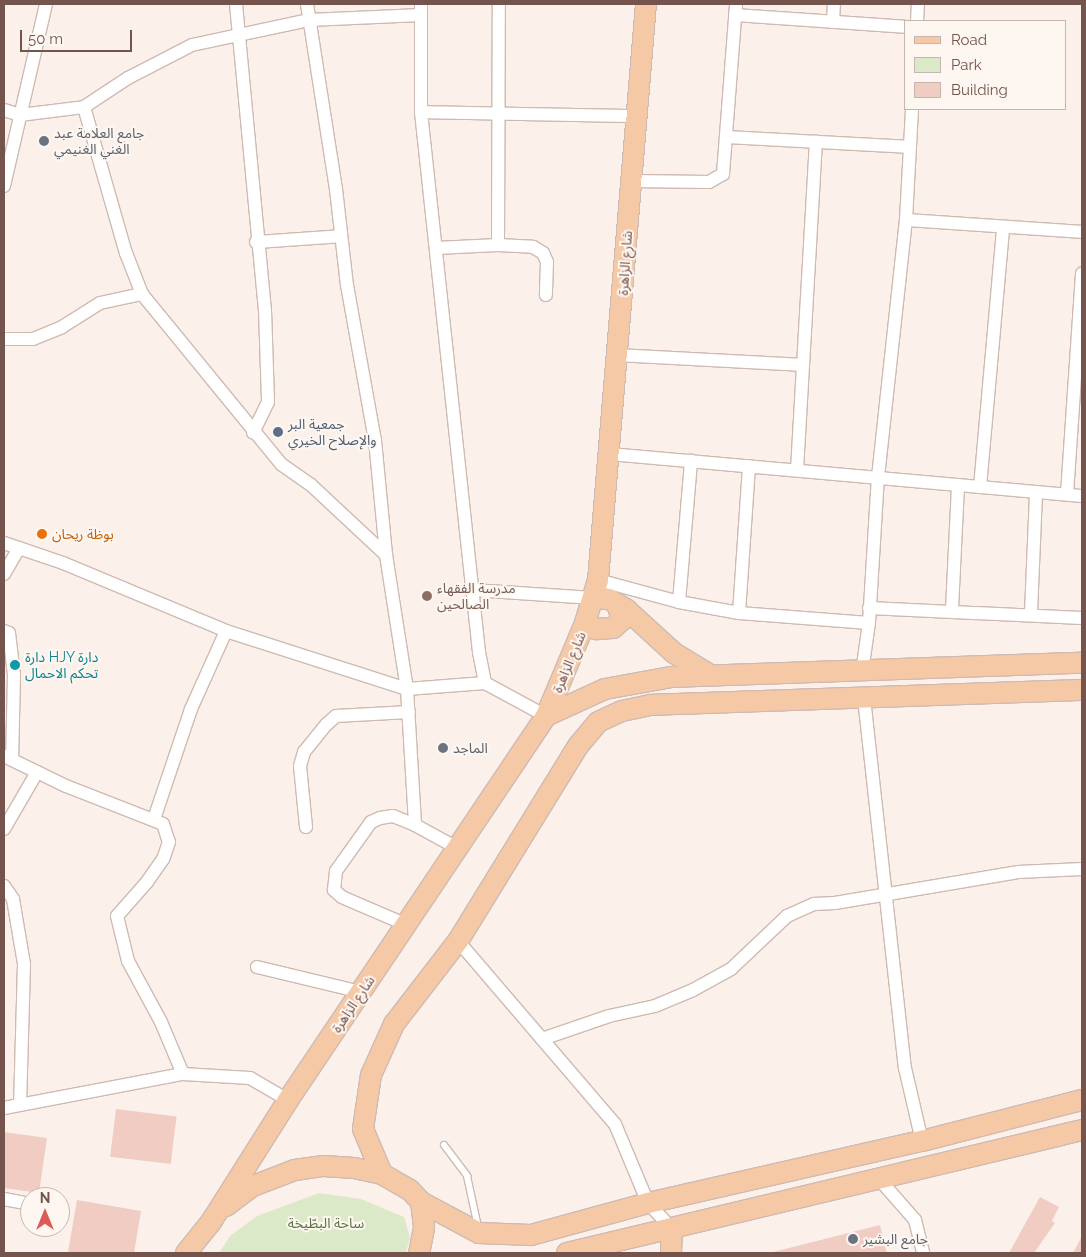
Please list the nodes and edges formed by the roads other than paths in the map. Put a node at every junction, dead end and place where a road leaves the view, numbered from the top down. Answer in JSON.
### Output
{"nodes":[{"id":1,"x":46,"y":4,"type":"edge"},
{"id":2,"x":236,"y":4,"type":"edge"},
{"id":3,"x":307,"y":4,"type":"edge"},
{"id":4,"x":499,"y":4,"type":"edge"},
{"id":5,"x":646,"y":4,"type":"edge"},
{"id":6,"x":834,"y":4,"type":"edge"},
{"id":7,"x":918,"y":4,"type":"edge"},
{"id":8,"x":421,"y":9,"type":"edge"},
{"id":9,"x":736,"y":9,"type":"edge"},
{"id":10,"x":309,"y":20,"type":"junction"},
{"id":11,"x":917,"y":20,"type":"edge"},
{"id":12,"x":833,"y":22,"type":"junction"},
{"id":13,"x":904,"y":27,"type":"edge"},
{"id":14,"x":240,"y":34,"type":"junction"},
{"id":15,"x":84,"y":108,"type":"junction"},
{"id":16,"x":4,"y":110,"type":"edge"},
{"id":17,"x":912,"y":110,"type":"edge"},
{"id":18,"x":421,"y":112,"type":"junction"},
{"id":19,"x":499,"y":114,"type":"junction"},
{"id":20,"x":20,"y":115,"type":"junction"},
{"id":21,"x":636,"y":116,"type":"junction"},
{"id":22,"x":728,"y":137,"type":"junction"},
{"id":23,"x":816,"y":142,"type":"junction"},
{"id":24,"x":910,"y":147,"type":"junction"},
{"id":25,"x":631,"y":181,"type":"junction"},
{"id":26,"x":4,"y":186,"type":"edge"},
{"id":27,"x":906,"y":220,"type":"junction"},
{"id":28,"x":1003,"y":227,"type":"junction"},
{"id":29,"x":1082,"y":232,"type":"edge"},
{"id":30,"x":342,"y":236,"type":"junction"},
{"id":31,"x":256,"y":242,"type":"junction"},
{"id":32,"x":498,"y":245,"type":"junction"},
{"id":33,"x":436,"y":248,"type":"junction"},
{"id":34,"x":1082,"y":274,"type":"edge"},
{"id":35,"x":142,"y":294,"type":"junction"},
{"id":36,"x":546,"y":295,"type":"dead end"},
{"id":37,"x":4,"y":339,"type":"edge"},
{"id":38,"x":618,"y":355,"type":"junction"},
{"id":39,"x":803,"y":365,"type":"junction"},
{"id":40,"x":253,"y":433,"type":"junction"},
{"id":41,"x":610,"y":454,"type":"junction"},
{"id":42,"x":691,"y":461,"type":"junction"},
{"id":43,"x":749,"y":466,"type":"junction"},
{"id":44,"x":797,"y":470,"type":"junction"},
{"id":45,"x":878,"y":477,"type":"junction"},
{"id":46,"x":958,"y":485,"type":"junction"},
{"id":47,"x":980,"y":487,"type":"junction"},
{"id":48,"x":1036,"y":492,"type":"junction"},
{"id":49,"x":1067,"y":494,"type":"junction"},
{"id":50,"x":1082,"y":496,"type":"edge"},
{"id":51,"x":4,"y":543,"type":"edge"},
{"id":52,"x":18,"y":548,"type":"junction"},
{"id":53,"x":386,"y":555,"type":"junction"},
{"id":54,"x":4,"y":574,"type":"edge"},
{"id":55,"x":595,"y":589,"type":"junction"},
{"id":56,"x":473,"y":590,"type":"junction"},
{"id":57,"x":679,"y":602,"type":"junction"},
{"id":58,"x":617,"y":604,"type":"junction"},
{"id":59,"x":869,"y":608,"type":"junction"},
{"id":60,"x":952,"y":609,"type":"junction"},
{"id":61,"x":739,"y":613,"type":"junction"},
{"id":62,"x":1030,"y":613,"type":"junction"},
{"id":63,"x":1082,"y":618,"type":"edge"},
{"id":64,"x":585,"y":623,"type":"junction"},
{"id":65,"x":869,"y":623,"type":"junction"},
{"id":66,"x":4,"y":631,"type":"edge"},
{"id":67,"x":226,"y":631,"type":"junction"},
{"id":68,"x":1082,"y":663,"type":"edge"},
{"id":69,"x":862,"y":672,"type":"junction"},
{"id":70,"x":710,"y":675,"type":"junction"},
{"id":71,"x":485,"y":683,"type":"junction"},
{"id":72,"x":408,"y":689,"type":"junction"},
{"id":73,"x":1082,"y":690,"type":"edge"},
{"id":74,"x":864,"y":698,"type":"junction"},
{"id":75,"x":409,"y":712,"type":"junction"},
{"id":76,"x":546,"y":716,"type":"junction"},
{"id":77,"x":8,"y":758,"type":"edge"},
{"id":78,"x":37,"y":772,"type":"junction"},
{"id":79,"x":154,"y":819,"type":"junction"},
{"id":80,"x":415,"y":825,"type":"junction"},
{"id":81,"x":306,"y":827,"type":"dead end"},
{"id":82,"x":4,"y":829,"type":"edge"},
{"id":83,"x":458,"y":849,"type":"junction"},
{"id":84,"x":1082,"y":869,"type":"edge"},
{"id":85,"x":4,"y":886,"type":"edge"},
{"id":86,"x":884,"y":895,"type":"junction"},
{"id":87,"x":407,"y":925,"type":"junction"},
{"id":88,"x":458,"y":941,"type":"junction"},
{"id":89,"x":257,"y":967,"type":"dead end"},
{"id":90,"x":361,"y":992,"type":"junction"},
{"id":91,"x":542,"y":1039,"type":"junction"},
{"id":92,"x":183,"y":1074,"type":"junction"},
{"id":93,"x":288,"y":1100,"type":"junction"},
{"id":94,"x":1082,"y":1100,"type":"edge"},
{"id":95,"x":20,"y":1105,"type":"junction"},
{"id":96,"x":4,"y":1108,"type":"edge"},
{"id":97,"x":1082,"y":1130,"type":"edge"},
{"id":98,"x":922,"y":1141,"type":"junction"},
{"id":99,"x":444,"y":1144,"type":"dead end"},
{"id":100,"x":382,"y":1174,"type":"junction"},
{"id":101,"x":880,"y":1180,"type":"junction"},
{"id":102,"x":4,"y":1199,"type":"edge"},
{"id":103,"x":20,"y":1202,"type":"edge"},
{"id":104,"x":421,"y":1202,"type":"junction"},
{"id":105,"x":648,"y":1202,"type":"junction"},
{"id":106,"x":211,"y":1222,"type":"junction"},
{"id":107,"x":672,"y":1229,"type":"junction"},
{"id":108,"x":479,"y":1233,"type":"junction"},
{"id":109,"x":598,"y":1250,"type":"edge"},
{"id":110,"x":186,"y":1253,"type":"edge"},
{"id":111,"x":201,"y":1253,"type":"edge"},
{"id":112,"x":419,"y":1253,"type":"edge"},
{"id":113,"x":566,"y":1253,"type":"edge"},
{"id":114,"x":671,"y":1253,"type":"edge"},
{"id":115,"x":923,"y":1253,"type":"edge"}],
"edges":[{"from":1,"to":20,"type":"street"},
{"from":2,"to":14,"type":"street"},
{"from":3,"to":10,"type":"street"},
{"from":4,"to":19,"type":"street"},
{"from":5,"to":21,"type":"main road","name":"شارع الزاهرة"},
{"from":6,"to":12,"type":"street"},
{"from":7,"to":11,"type":"street"},
{"from":8,"to":10,"type":"street"},
{"from":8,"to":18,"type":"street"},
{"from":9,"to":12,"type":"street"},
{"from":9,"to":22,"type":"street"},
{"from":10,"to":14,"type":"street"},
{"from":10,"to":30,"type":"street"},
{"from":12,"to":13,"type":"street"},
{"from":14,"to":15,"type":"street"},
{"from":14,"to":31,"type":"street"},
{"from":15,"to":20,"type":"street"},
{"from":15,"to":35,"type":"street"},
{"from":16,"to":20,"type":"street"},
{"from":17,"to":24,"type":"street"},
{"from":18,"to":19,"type":"street"},
{"from":18,"to":33,"type":"street"},
{"from":19,"to":21,"type":"street"},
{"from":19,"to":32,"type":"street"},
{"from":20,"to":26,"type":"street"},
{"from":21,"to":25,"type":"main road","name":"شارع الزاهرة"},
{"from":22,"to":23,"type":"street"},
{"from":22,"to":25,"type":"street"},
{"from":23,"to":24,"type":"street"},
{"from":23,"to":39,"type":"street"},
{"from":24,"to":27,"type":"street"},
{"from":25,"to":38,"type":"main road","name":"شارع الزاهرة"},
{"from":27,"to":28,"type":"street"},
{"from":27,"to":45,"type":"street"},
{"from":28,"to":29,"type":"street"},
{"from":28,"to":47,"type":"street"},
{"from":30,"to":31,"type":"street"},
{"from":30,"to":53,"type":"street"},
{"from":31,"to":40,"type":"street"},
{"from":32,"to":33,"type":"street"},
{"from":32,"to":36,"type":"street"},
{"from":33,"to":56,"type":"street"},
{"from":34,"to":49,"type":"street"},
{"from":35,"to":37,"type":"street"},
{"from":35,"to":40,"type":"street"},
{"from":38,"to":39,"type":"street"},
{"from":38,"to":41,"type":"main road","name":"شارع الزاهرة"},
{"from":39,"to":44,"type":"street"},
{"from":40,"to":53,"type":"street"},
{"from":41,"to":42,"type":"street"},
{"from":41,"to":55,"type":"main road","name":"شارع الزاهرة"},
{"from":42,"to":43,"type":"street"},
{"from":42,"to":57,"type":"street"},
{"from":43,"to":44,"type":"street"},
{"from":43,"to":61,"type":"street"},
{"from":44,"to":45,"type":"street"},
{"from":45,"to":46,"type":"street"},
{"from":45,"to":59,"type":"street"},
{"from":46,"to":47,"type":"street"},
{"from":46,"to":60,"type":"street"},
{"from":47,"to":48,"type":"street"},
{"from":48,"to":49,"type":"street"},
{"from":48,"to":62,"type":"street"},
{"from":49,"to":50,"type":"street"},
{"from":51,"to":52,"type":"street"},
{"from":52,"to":54,"type":"street"},
{"from":52,"to":67,"type":"street"},
{"from":53,"to":72,"type":"street"},
{"from":55,"to":56,"type":"street"},
{"from":55,"to":57,"type":"street"},
{"from":55,"to":58,"type":"main road"},
{"from":55,"to":64,"type":"main road","name":"شارع الزاهرة"},
{"from":56,"to":71,"type":"street"},
{"from":57,"to":61,"type":"street"},
{"from":58,"to":64,"type":"main road"},
{"from":58,"to":70,"type":"main road"},
{"from":59,"to":60,"type":"street"},
{"from":59,"to":65,"type":"street"},
{"from":60,"to":62,"type":"street"},
{"from":61,"to":65,"type":"street"},
{"from":62,"to":63,"type":"street"},
{"from":64,"to":76,"type":"main road","name":"شارع الزاهرة"},
{"from":65,"to":69,"type":"street"},
{"from":66,"to":77,"type":"street"},
{"from":67,"to":72,"type":"street"},
{"from":67,"to":79,"type":"street"},
{"from":68,"to":69,"type":"main road"},
{"from":69,"to":70,"type":"main road"},
{"from":70,"to":76,"type":"main road"},
{"from":71,"to":72,"type":"street"},
{"from":71,"to":76,"type":"street"},
{"from":72,"to":75,"type":"street"},
{"from":73,"to":74,"type":"main road"},
{"from":74,"to":86,"type":"street"},
{"from":74,"to":88,"type":"main road"},
{"from":75,"to":80,"type":"street"},
{"from":75,"to":81,"type":"street"},
{"from":76,"to":83,"type":"main road","name":"شارع الزاهرة"},
{"from":77,"to":78,"type":"street"},
{"from":78,"to":79,"type":"street"},
{"from":78,"to":82,"type":"street"},
{"from":79,"to":92,"type":"street"},
{"from":80,"to":83,"type":"street"},
{"from":80,"to":87,"type":"street"},
{"from":83,"to":87,"type":"main road","name":"شارع الزاهرة"},
{"from":84,"to":86,"type":"street"},
{"from":85,"to":95,"type":"street"},
{"from":86,"to":91,"type":"street"},
{"from":86,"to":98,"type":"street"},
{"from":87,"to":90,"type":"main road","name":"شارع الزاهرة"},
{"from":88,"to":91,"type":"street"},
{"from":88,"to":100,"type":"main road"},
{"from":89,"to":90,"type":"street"},
{"from":90,"to":93,"type":"main road","name":"شارع الزاهرة"},
{"from":91,"to":105,"type":"street"},
{"from":92,"to":93,"type":"street"},
{"from":92,"to":95,"type":"street"},
{"from":93,"to":106,"type":"main road","name":"شارع الزاهرة"},
{"from":94,"to":98,"type":"main road"},
{"from":95,"to":96,"type":"street"},
{"from":97,"to":101,"type":"main road"},
{"from":98,"to":105,"type":"main road"},
{"from":99,"to":108,"type":"lane"},
{"from":100,"to":104,"type":"main road"},
{"from":100,"to":106,"type":"main road"},
{"from":101,"to":107,"type":"main road"},
{"from":101,"to":115,"type":"street"},
{"from":102,"to":103,"type":"street"},
{"from":104,"to":108,"type":"main road"},
{"from":104,"to":112,"type":"main road"},
{"from":105,"to":107,"type":"street"},
{"from":105,"to":108,"type":"main road"},
{"from":106,"to":110,"type":"main road"},
{"from":106,"to":111,"type":"main road"},
{"from":107,"to":109,"type":"main road"},
{"from":107,"to":114,"type":"main road"},
{"from":109,"to":113,"type":"main road"}]}
